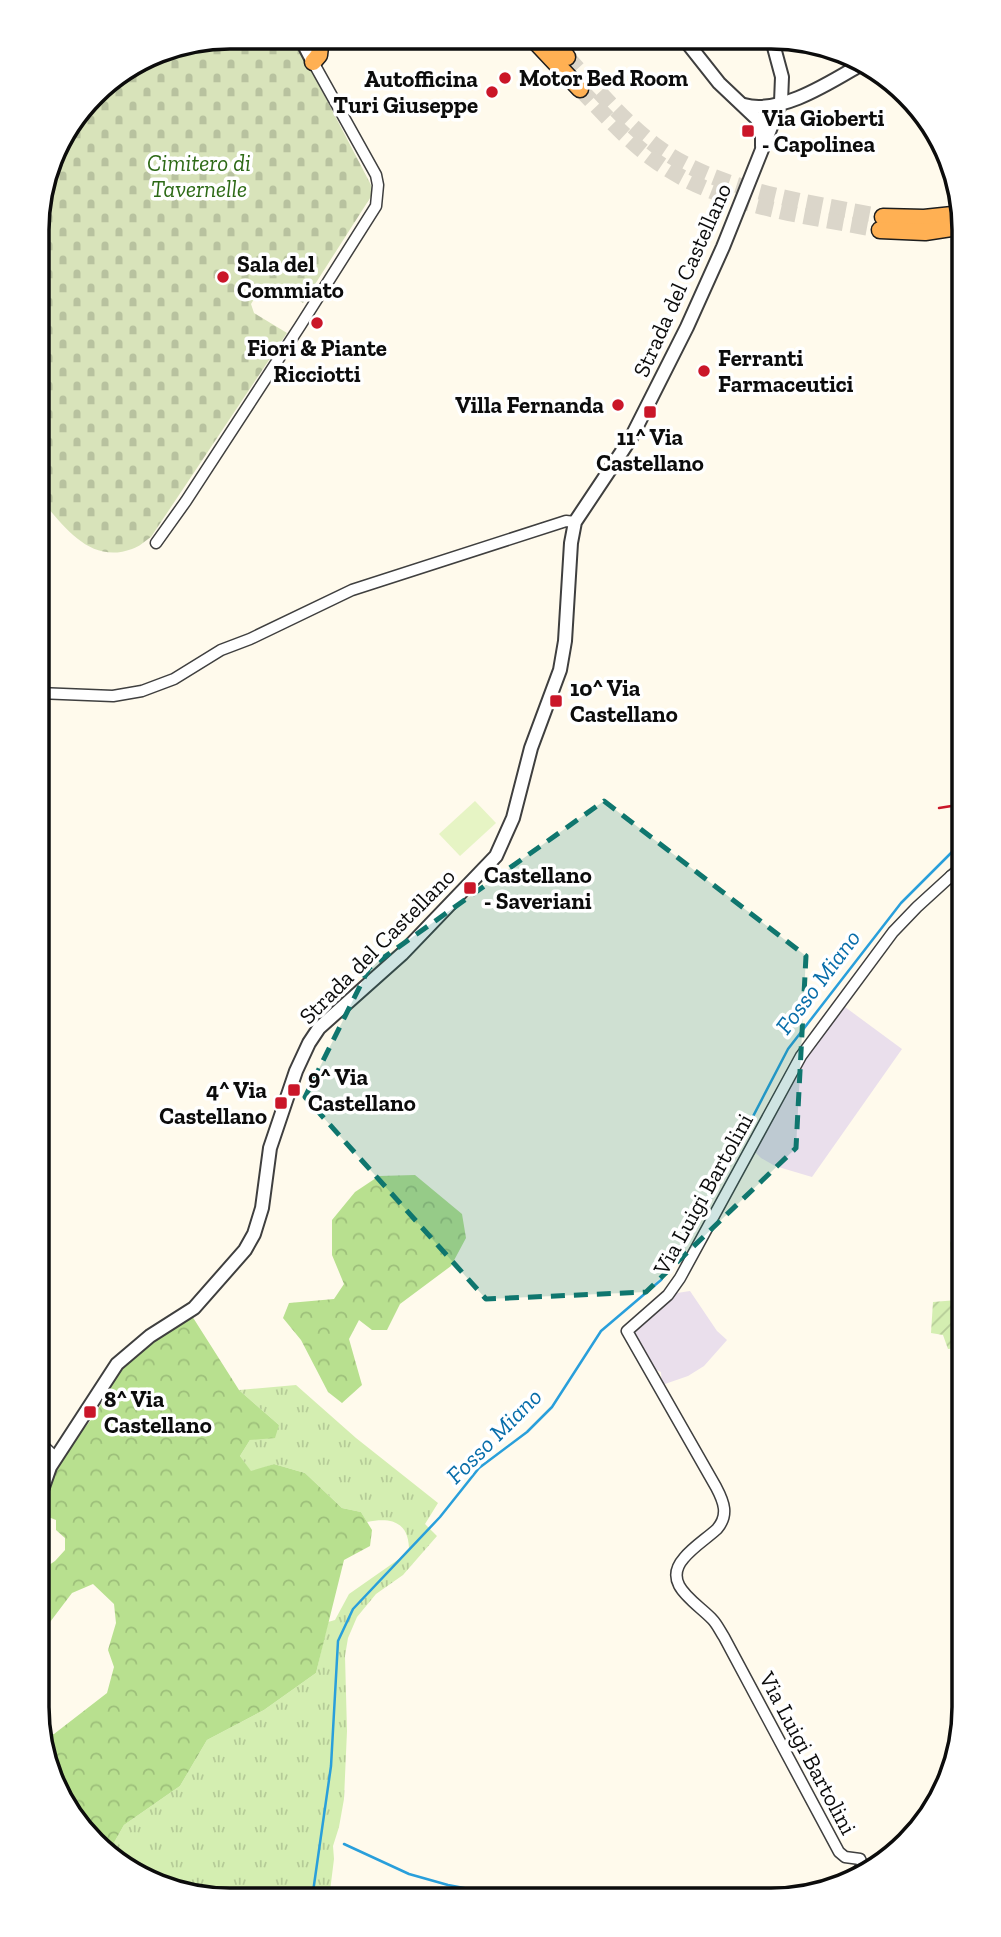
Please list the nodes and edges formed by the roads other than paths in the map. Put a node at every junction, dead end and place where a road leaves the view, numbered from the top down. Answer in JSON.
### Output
{"nodes":[{"id":1,"x":307,"y":49,"type":"edge"},
{"id":2,"x":320,"y":49,"type":"edge"},
{"id":3,"x":542,"y":49,"type":"edge"},
{"id":4,"x":560,"y":49,"type":"edge"},
{"id":5,"x":692,"y":49,"type":"edge"},
{"id":6,"x":775,"y":49,"type":"edge"},
{"id":7,"x":568,"y":57,"type":"tunnel mouth"},
{"id":8,"x":313,"y":62,"type":"junction"},
{"id":9,"x":853,"y":69,"type":"edge"},
{"id":10,"x":580,"y":89,"type":"tunnel mouth"},
{"id":11,"x":781,"y":102,"type":"junction"},
{"id":12,"x":744,"y":105,"type":"junction"},
{"id":13,"x":762,"y":149,"type":"junction"},
{"id":14,"x":951,"y":215,"type":"edge"},
{"id":15,"x":952,"y":228,"type":"edge"},
{"id":16,"x":575,"y":522,"type":"junction"},
{"id":17,"x":156,"y":543,"type":"dead end"},
{"id":18,"x":49,"y":693,"type":"edge"},
{"id":19,"x":951,"y":876,"type":"edge"},
{"id":20,"x":49,"y":1451,"type":"edge"},
{"id":21,"x":55,"y":1457,"type":"junction"},
{"id":22,"x":49,"y":1468,"type":"edge"},
{"id":23,"x":862,"y":1863,"type":"edge"}],
"edges":[{"from":1,"to":8,"type":"street"},
{"from":2,"to":8,"type":"highway"},
{"from":3,"to":10,"type":"highway"},
{"from":4,"to":7,"type":"highway"},
{"from":5,"to":12,"type":"street"},
{"from":6,"to":11,"type":"street","name":"Strada del Castellano"},
{"from":8,"to":17,"type":"street"},
{"from":9,"to":11,"type":"street"},
{"from":11,"to":12,"type":"street"},
{"from":11,"to":13,"type":"street","name":"Strada del Castellano"},
{"from":12,"to":13,"type":"street"},
{"from":13,"to":16,"type":"street","name":"Strada del Castellano"},
{"from":14,"to":15,"type":"highway"},
{"from":16,"to":18,"type":"street"},
{"from":16,"to":21,"type":"street","name":"Strada del Castellano"},
{"from":19,"to":23,"type":"street","name":"Via Luigi Bartolini"},
{"from":20,"to":21,"type":"street"},
{"from":21,"to":22,"type":"street","name":"Strada del Castellano"}]}
